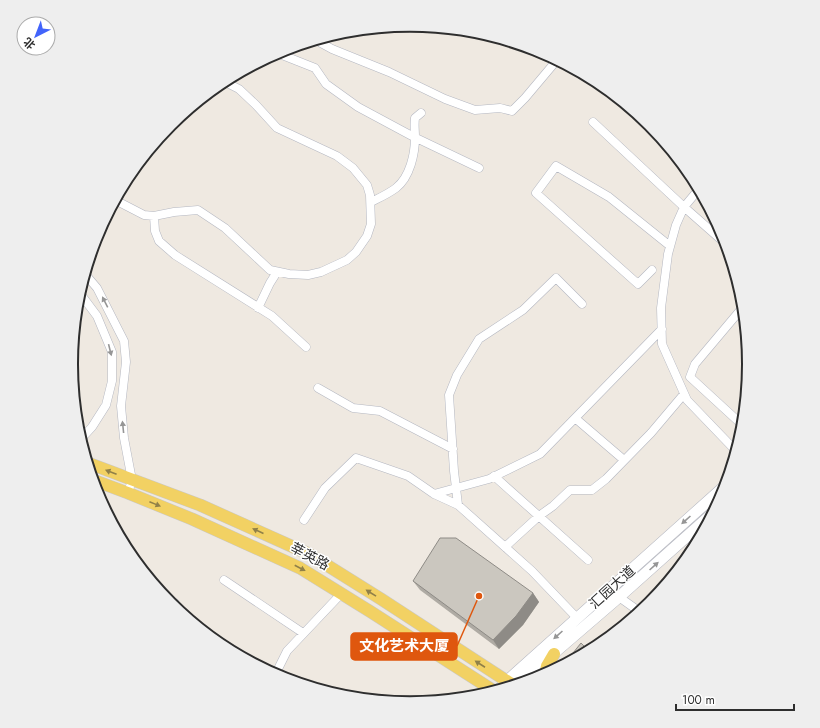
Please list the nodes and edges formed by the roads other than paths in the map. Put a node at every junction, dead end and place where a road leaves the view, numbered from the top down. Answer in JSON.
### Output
{"nodes":[{"id":1,"x":322,"y":44,"type":"edge"},
{"id":2,"x":285,"y":56,"type":"edge"},
{"id":3,"x":553,"y":64,"type":"edge"},
{"id":4,"x":231,"y":85,"type":"edge"},
{"id":5,"x":421,"y":113,"type":"dead end"},
{"id":6,"x":593,"y":122,"type":"dead end"},
{"id":7,"x":415,"y":137,"type":"junction"},
{"id":8,"x":479,"y":168,"type":"dead end"},
{"id":9,"x":695,"y":193,"type":"edge"},
{"id":10,"x":120,"y":202,"type":"edge"},
{"id":11,"x":371,"y":202,"type":"junction"},
{"id":12,"x":684,"y":207,"type":"junction"},
{"id":13,"x":154,"y":216,"type":"junction"},
{"id":14,"x":716,"y":235,"type":"edge"},
{"id":15,"x":670,"y":246,"type":"junction"},
{"id":16,"x":652,"y":270,"type":"dead end"},
{"id":17,"x":277,"y":272,"type":"junction"},
{"id":18,"x":89,"y":279,"type":"edge"},
{"id":19,"x":84,"y":299,"type":"edge"},
{"id":20,"x":582,"y":304,"type":"dead end"},
{"id":21,"x":258,"y":308,"type":"junction"},
{"id":22,"x":738,"y":313,"type":"edge"},
{"id":23,"x":662,"y":329,"type":"junction"},
{"id":24,"x":306,"y":347,"type":"dead end"},
{"id":25,"x":318,"y":388,"type":"dead end"},
{"id":26,"x":684,"y":394,"type":"junction"},
{"id":27,"x":576,"y":418,"type":"junction"},
{"id":28,"x":737,"y":420,"type":"edge"},
{"id":29,"x":85,"y":434,"type":"edge"},
{"id":30,"x":732,"y":447,"type":"edge"},
{"id":31,"x":453,"y":450,"type":"junction"},
{"id":32,"x":624,"y":460,"type":"junction"},
{"id":33,"x":94,"y":465,"type":"edge"},
{"id":34,"x":494,"y":476,"type":"junction"},
{"id":35,"x":132,"y":480,"type":"junction"},
{"id":36,"x":100,"y":483,"type":"edge"},
{"id":37,"x":456,"y":488,"type":"junction"},
{"id":38,"x":128,"y":493,"type":"junction"},
{"id":39,"x":716,"y":493,"type":"edge"},
{"id":40,"x":434,"y":494,"type":"junction"},
{"id":41,"x":458,"y":505,"type":"junction"},
{"id":42,"x":539,"y":516,"type":"junction"},
{"id":43,"x":304,"y":520,"type":"dead end"},
{"id":44,"x":702,"y":523,"type":"edge"},
{"id":45,"x":505,"y":547,"type":"junction"},
{"id":46,"x":588,"y":560,"type":"dead end"},
{"id":47,"x":224,"y":580,"type":"dead end"},
{"id":48,"x":341,"y":594,"type":"junction"},
{"id":49,"x":619,"y":597,"type":"junction"},
{"id":50,"x":635,"y":608,"type":"edge"},
{"id":51,"x":578,"y":618,"type":"junction"},
{"id":52,"x":303,"y":633,"type":"junction"},
{"id":53,"x":554,"y":654,"type":"junction"},
{"id":54,"x":547,"y":667,"type":"edge"},
{"id":55,"x":278,"y":669,"type":"edge"},
{"id":56,"x":531,"y":673,"type":"edge"},
{"id":57,"x":512,"y":680,"type":"edge"},
{"id":58,"x":503,"y":683,"type":"edge"},
{"id":59,"x":488,"y":687,"type":"edge"}],
"edges":[{"from":1,"to":3,"type":"street"},
{"from":2,"to":7,"type":"street"},
{"from":4,"to":11,"type":"street"},
{"from":5,"to":7,"type":"street"},
{"from":6,"to":12,"type":"street"},
{"from":7,"to":8,"type":"street"},
{"from":7,"to":11,"type":"street"},
{"from":9,"to":12,"type":"street"},
{"from":10,"to":13,"type":"street"},
{"from":11,"to":17,"type":"street"},
{"from":12,"to":14,"type":"street"},
{"from":12,"to":15,"type":"street"},
{"from":13,"to":17,"type":"street"},
{"from":13,"to":21,"type":"street"},
{"from":15,"to":16,"type":"street"},
{"from":15,"to":23,"type":"street"},
{"from":17,"to":21,"type":"street"},
{"from":35,"to":18,"type":"street","one_way":true},
{"from":19,"to":29,"type":"street","one_way":true},
{"from":20,"to":31,"type":"street"},
{"from":21,"to":24,"type":"street"},
{"from":22,"to":28,"type":"street"},
{"from":23,"to":26,"type":"street"},
{"from":23,"to":27,"type":"street"},
{"from":25,"to":31,"type":"street"},
{"from":26,"to":30,"type":"street"},
{"from":26,"to":32,"type":"street"},
{"from":27,"to":32,"type":"street"},
{"from":27,"to":34,"type":"street"},
{"from":31,"to":37,"type":"street"},
{"from":32,"to":42,"type":"street"},
{"from":35,"to":33,"type":"main road","name":"莘英路","one_way":true},
{"from":34,"to":37,"type":"street"},
{"from":34,"to":42,"type":"street"},
{"from":35,"to":38,"type":"street"},
{"from":58,"to":35,"type":"main road","name":"莘英路","one_way":true},
{"from":36,"to":38,"type":"main road","name":"莘英路"},
{"from":37,"to":40,"type":"street"},
{"from":37,"to":41,"type":"street"},
{"from":38,"to":48,"type":"main road","name":"莘英路","one_way":true},
{"from":39,"to":51,"type":"main road","name":"汇园大道","one_way":true},
{"from":40,"to":41,"type":"street"},
{"from":40,"to":43,"type":"street"},
{"from":41,"to":45,"type":"street"},
{"from":42,"to":45,"type":"street"},
{"from":42,"to":46,"type":"street"},
{"from":49,"to":44,"type":"main road","name":"汇园大道","one_way":true},
{"from":45,"to":51,"type":"street"},
{"from":47,"to":52,"type":"street"},
{"from":48,"to":52,"type":"street"},
{"from":48,"to":59,"type":"main road","name":"莘英路"},
{"from":49,"to":50,"type":"street"},
{"from":49,"to":53,"type":"main road","name":"汇园大道"},
{"from":51,"to":57,"type":"main road","name":"汇园大道","one_way":true},
{"from":52,"to":55,"type":"street"},
{"from":53,"to":54,"type":"main road"},
{"from":53,"to":56,"type":"main road","name":"汇园大道"}]}
